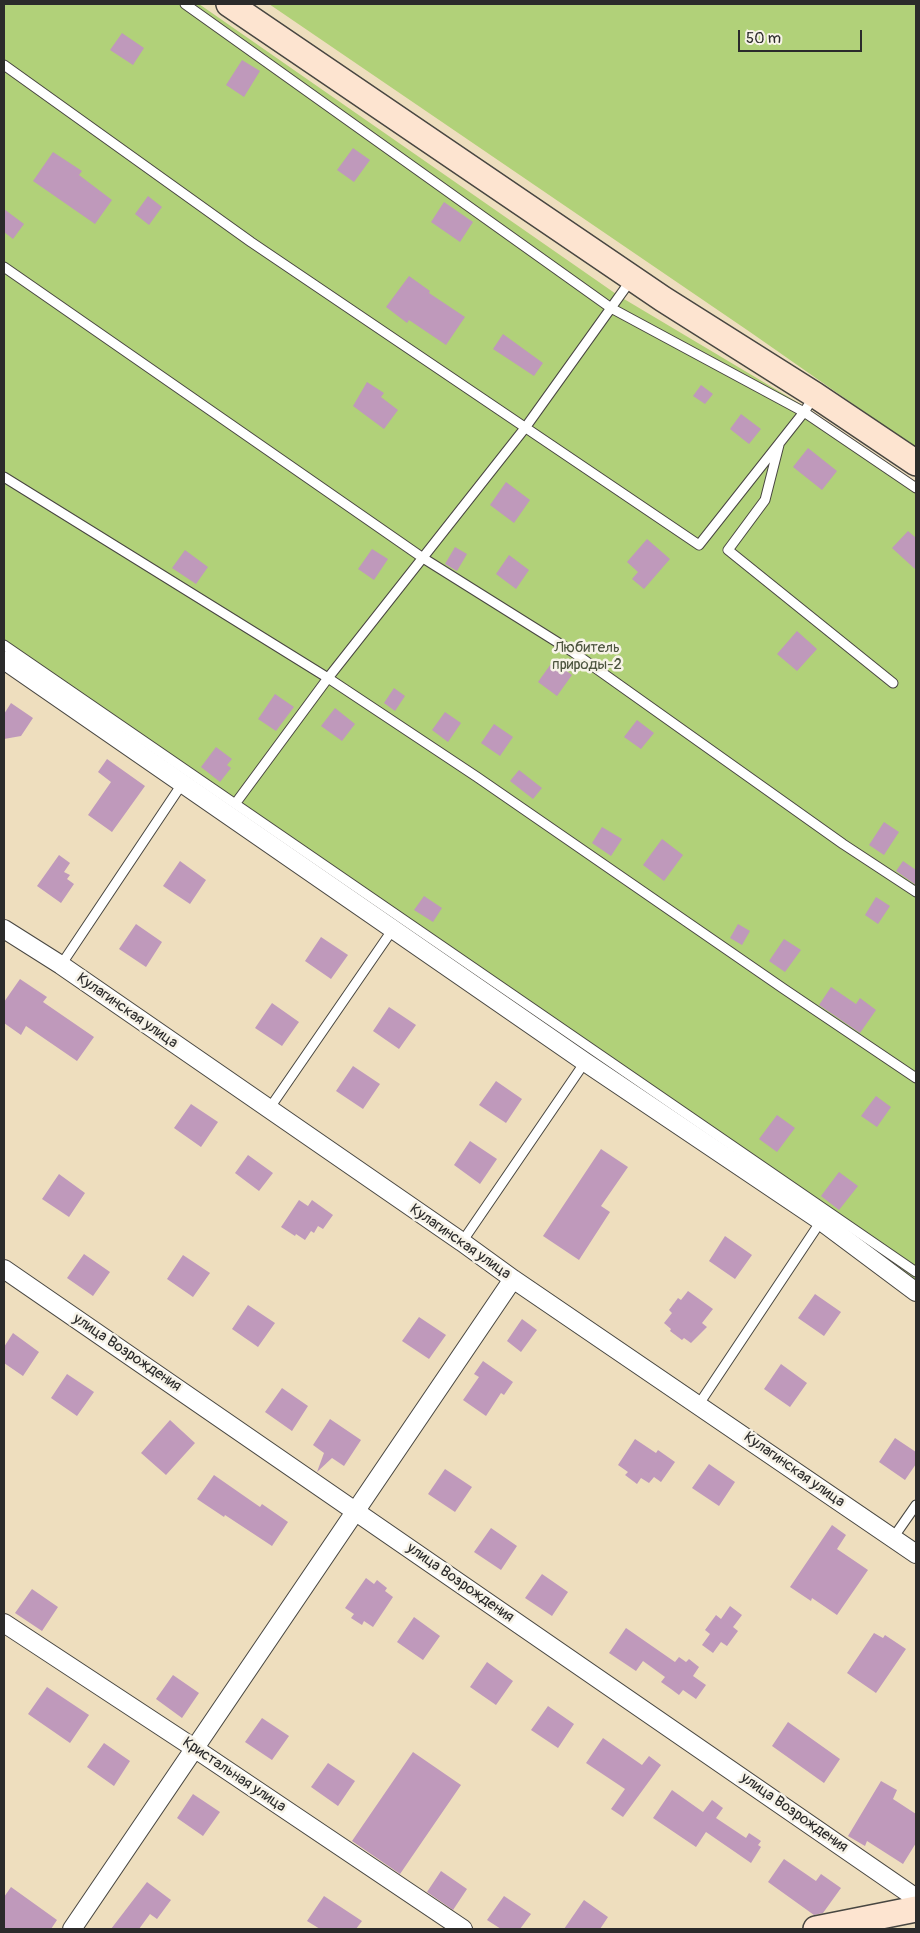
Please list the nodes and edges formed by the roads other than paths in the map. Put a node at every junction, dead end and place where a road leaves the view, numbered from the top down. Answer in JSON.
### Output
{"nodes":[{"id":1,"x":185,"y":4,"type":"edge"},
{"id":2,"x":230,"y":4,"type":"edge"},
{"id":3,"x":4,"y":65,"type":"edge"},
{"id":4,"x":4,"y":267,"type":"edge"},
{"id":5,"x":633,"y":278,"type":"junction"},
{"id":6,"x":611,"y":308,"type":"junction"},
{"id":7,"x":810,"y":403,"type":"junction"},
{"id":8,"x":525,"y":428,"type":"junction"},
{"id":9,"x":780,"y":442,"type":"junction"},
{"id":10,"x":916,"y":464,"type":"edge"},
{"id":11,"x":4,"y":477,"type":"edge"},
{"id":12,"x":916,"y":488,"type":"edge"},
{"id":13,"x":423,"y":558,"type":"junction"},
{"id":14,"x":4,"y":645,"type":"edge"},
{"id":15,"x":4,"y":660,"type":"edge"},
{"id":16,"x":328,"y":678,"type":"junction"},
{"id":17,"x":893,"y":684,"type":"dead end"},
{"id":18,"x":182,"y":784,"type":"junction"},
{"id":19,"x":235,"y":804,"type":"junction"},
{"id":20,"x":916,"y":892,"type":"edge"},
{"id":21,"x":393,"y":929,"type":"junction"},
{"id":22,"x":4,"y":930,"type":"edge"},
{"id":23,"x":61,"y":965,"type":"junction"},
{"id":24,"x":585,"y":1062,"type":"junction"},
{"id":25,"x":916,"y":1078,"type":"edge"},
{"id":26,"x":269,"y":1109,"type":"junction"},
{"id":27,"x":821,"y":1222,"type":"junction"},
{"id":28,"x":462,"y":1242,"type":"junction"},
{"id":29,"x":4,"y":1269,"type":"edge"},
{"id":30,"x":916,"y":1272,"type":"edge"},
{"id":31,"x":513,"y":1279,"type":"junction"},
{"id":32,"x":916,"y":1292,"type":"edge"},
{"id":33,"x":699,"y":1404,"type":"junction"},
{"id":34,"x":916,"y":1506,"type":"edge"},
{"id":35,"x":355,"y":1510,"type":"junction"},
{"id":36,"x":893,"y":1538,"type":"junction"},
{"id":37,"x":916,"y":1554,"type":"edge"},
{"id":38,"x":4,"y":1624,"type":"edge"},
{"id":39,"x":194,"y":1748,"type":"junction"},
{"id":40,"x":916,"y":1898,"type":"edge"},
{"id":41,"x":916,"y":1909,"type":"edge"},
{"id":42,"x":72,"y":1929,"type":"edge"},
{"id":43,"x":463,"y":1929,"type":"edge"},
{"id":44,"x":816,"y":1929,"type":"edge"}],
"edges":[{"from":1,"to":6,"type":"lane"},
{"from":2,"to":5,"type":"street"},
{"from":3,"to":8,"type":"lane"},
{"from":4,"to":13,"type":"lane"},
{"from":5,"to":6,"type":"lane"},
{"from":5,"to":7,"type":"street"},
{"from":6,"to":7,"type":"lane"},
{"from":6,"to":8,"type":"lane"},
{"from":7,"to":9,"type":"lane"},
{"from":7,"to":10,"type":"street"},
{"from":7,"to":12,"type":"lane"},
{"from":8,"to":9,"type":"lane"},
{"from":8,"to":13,"type":"lane"},
{"from":9,"to":17,"type":"lane"},
{"from":11,"to":16,"type":"lane"},
{"from":13,"to":16,"type":"lane"},
{"from":13,"to":20,"type":"lane"},
{"from":14,"to":19,"type":"lane"},
{"from":15,"to":18,"type":"street"},
{"from":16,"to":19,"type":"lane"},
{"from":16,"to":25,"type":"lane"},
{"from":18,"to":21,"type":"street"},
{"from":18,"to":23,"type":"lane"},
{"from":19,"to":30,"type":"lane"},
{"from":21,"to":24,"type":"street"},
{"from":21,"to":26,"type":"lane"},
{"from":22,"to":23,"type":"street","name":"Кулагинская улица"},
{"from":23,"to":26,"type":"street","name":"Кулагинская улица"},
{"from":24,"to":27,"type":"street"},
{"from":24,"to":28,"type":"lane"},
{"from":26,"to":28,"type":"street","name":"Кулагинская улица"},
{"from":27,"to":32,"type":"street"},
{"from":27,"to":33,"type":"lane"},
{"from":28,"to":31,"type":"street","name":"Кулагинская улица"},
{"from":29,"to":35,"type":"street","name":"улица Возрождения"},
{"from":31,"to":33,"type":"street","name":"Кулагинская улица"},
{"from":31,"to":35,"type":"street"},
{"from":33,"to":36,"type":"street","name":"Кулагинская улица"},
{"from":34,"to":36,"type":"lane"},
{"from":35,"to":39,"type":"street"},
{"from":35,"to":40,"type":"street","name":"улица Возрождения"},
{"from":36,"to":37,"type":"street","name":"Кулагинская улица"},
{"from":38,"to":39,"type":"street","name":"Кристальная улица"},
{"from":39,"to":42,"type":"street"},
{"from":39,"to":43,"type":"street","name":"Кристальная улица"},
{"from":41,"to":44,"type":"street"}]}
